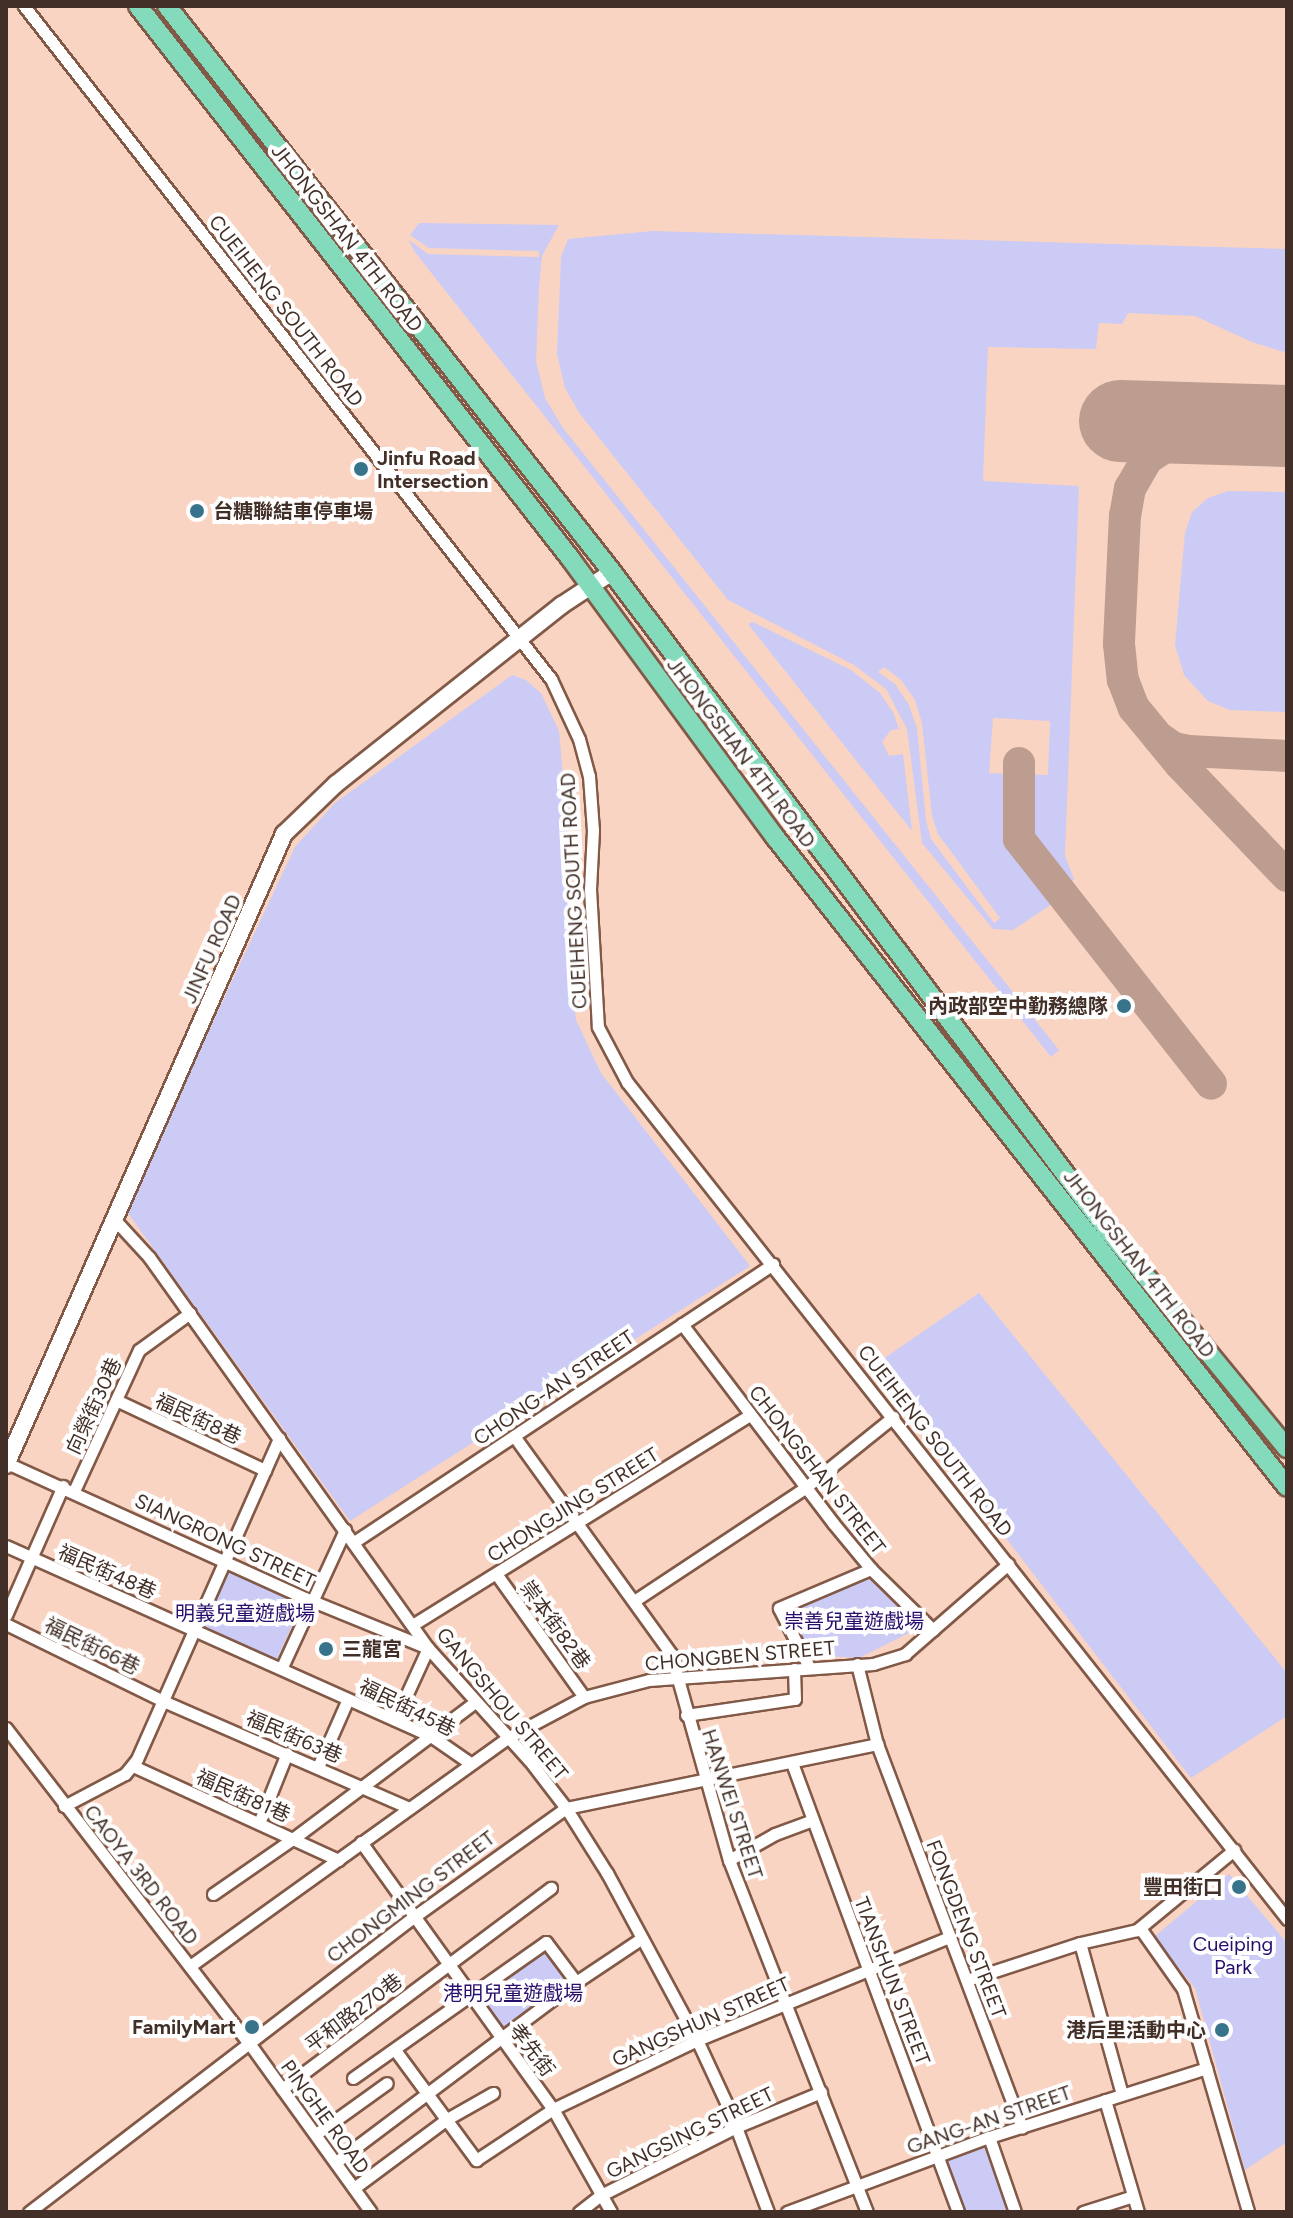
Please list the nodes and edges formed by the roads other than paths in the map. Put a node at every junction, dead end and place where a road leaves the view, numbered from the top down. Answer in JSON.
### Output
{"nodes":[{"id":1,"x":24,"y":6,"type":"edge"},
{"id":2,"x":127,"y":6,"type":"edge"},
{"id":3,"x":138,"y":6,"type":"edge"},
{"id":4,"x":167,"y":6,"type":"edge"},
{"id":5,"x":181,"y":6,"type":"edge"},
{"id":6,"x":165,"y":41,"type":"junction"},
{"id":7,"x":263,"y":127,"type":"junction"},
{"id":8,"x":612,"y":572,"type":"junction"},
{"id":9,"x":591,"y":587,"type":"junction"},
{"id":10,"x":517,"y":640,"type":"junction"},
{"id":11,"x":115,"y":1220,"type":"junction"},
{"id":12,"x":773,"y":1264,"type":"junction"},
{"id":13,"x":190,"y":1313,"type":"junction"},
{"id":14,"x":682,"y":1324,"type":"junction"},
{"id":15,"x":116,"y":1400,"type":"junction"},
{"id":16,"x":750,"y":1415,"type":"junction"},
{"id":17,"x":893,"y":1417,"type":"junction"},
{"id":18,"x":514,"y":1436,"type":"junction"},
{"id":19,"x":279,"y":1438,"type":"junction"},
{"id":20,"x":1287,"y":1448,"type":"edge"},
{"id":21,"x":7,"y":1464,"type":"edge"},
{"id":22,"x":265,"y":1470,"type":"junction"},
{"id":23,"x":806,"y":1487,"type":"junction"},
{"id":24,"x":1287,"y":1487,"type":"edge"},
{"id":25,"x":69,"y":1488,"type":"junction"},
{"id":26,"x":575,"y":1524,"type":"junction"},
{"id":27,"x":345,"y":1530,"type":"junction"},
{"id":28,"x":354,"y":1542,"type":"junction"},
{"id":29,"x":6,"y":1546,"type":"edge"},
{"id":30,"x":30,"y":1557,"type":"junction"},
{"id":31,"x":223,"y":1562,"type":"junction"},
{"id":32,"x":1008,"y":1564,"type":"junction"},
{"id":33,"x":871,"y":1569,"type":"junction"},
{"id":34,"x":497,"y":1575,"type":"junction"},
{"id":35,"x":313,"y":1601,"type":"junction"},
{"id":36,"x":634,"y":1601,"type":"junction"},
{"id":37,"x":6,"y":1615,"type":"edge"},
{"id":38,"x":6,"y":1624,"type":"edge"},
{"id":39,"x":414,"y":1624,"type":"junction"},
{"id":40,"x":194,"y":1630,"type":"junction"},
{"id":41,"x":933,"y":1630,"type":"junction"},
{"id":42,"x":428,"y":1648,"type":"junction"},
{"id":43,"x":857,"y":1664,"type":"junction"},
{"id":44,"x":282,"y":1667,"type":"junction"},
{"id":45,"x":809,"y":1667,"type":"junction"},
{"id":46,"x":794,"y":1669,"type":"junction"},
{"id":47,"x":680,"y":1678,"type":"junction"},
{"id":48,"x":584,"y":1697,"type":"junction"},
{"id":49,"x":348,"y":1699,"type":"junction"},
{"id":50,"x":163,"y":1701,"type":"junction"},
{"id":51,"x":474,"y":1703,"type":"junction"},
{"id":52,"x":686,"y":1715,"type":"junction"},
{"id":53,"x":395,"y":1720,"type":"junction"},
{"id":54,"x":6,"y":1728,"type":"edge"},
{"id":55,"x":431,"y":1736,"type":"junction"},
{"id":56,"x":507,"y":1738,"type":"junction"},
{"id":57,"x":877,"y":1744,"type":"junction"},
{"id":58,"x":287,"y":1753,"type":"junction"},
{"id":59,"x":470,"y":1763,"type":"junction"},
{"id":60,"x":792,"y":1763,"type":"junction"},
{"id":61,"x":133,"y":1766,"type":"junction"},
{"id":62,"x":318,"y":1767,"type":"junction"},
{"id":63,"x":704,"y":1781,"type":"junction"},
{"id":64,"x":363,"y":1786,"type":"junction"},
{"id":65,"x":64,"y":1806,"type":"junction"},
{"id":66,"x":409,"y":1808,"type":"junction"},
{"id":67,"x":566,"y":1808,"type":"junction"},
{"id":68,"x":813,"y":1820,"type":"junction"},
{"id":69,"x":259,"y":1823,"type":"junction"},
{"id":70,"x":294,"y":1838,"type":"junction"},
{"id":71,"x":361,"y":1842,"type":"junction"},
{"id":72,"x":1234,"y":1850,"type":"junction"},
{"id":73,"x":338,"y":1860,"type":"junction"},
{"id":74,"x":729,"y":1860,"type":"junction"},
{"id":75,"x":551,"y":1888,"type":"dead end"},
{"id":76,"x":213,"y":1894,"type":"dead end"},
{"id":77,"x":415,"y":1916,"type":"junction"},
{"id":78,"x":1287,"y":1919,"type":"edge"},
{"id":79,"x":1140,"y":1928,"type":"junction"},
{"id":80,"x":950,"y":1937,"type":"junction"},
{"id":81,"x":642,"y":1938,"type":"junction"},
{"id":82,"x":1080,"y":1943,"type":"junction"},
{"id":83,"x":190,"y":1966,"type":"junction"},
{"id":84,"x":447,"y":1966,"type":"junction"},
{"id":85,"x":867,"y":1969,"type":"junction"},
{"id":86,"x":967,"y":1980,"type":"junction"},
{"id":87,"x":576,"y":1982,"type":"junction"},
{"id":88,"x":469,"y":1995,"type":"junction"},
{"id":89,"x":786,"y":2003,"type":"junction"},
{"id":90,"x":500,"y":2038,"type":"junction"},
{"id":91,"x":697,"y":2040,"type":"junction"},
{"id":92,"x":249,"y":2043,"type":"junction"},
{"id":93,"x":395,"y":2050,"type":"junction"},
{"id":94,"x":1206,"y":2068,"type":"junction"},
{"id":95,"x":353,"y":2078,"type":"dead end"},
{"id":96,"x":387,"y":2083,"type":"dead end"},
{"id":97,"x":282,"y":2089,"type":"junction"},
{"id":98,"x":821,"y":2092,"type":"junction"},
{"id":99,"x":429,"y":2093,"type":"junction"},
{"id":100,"x":493,"y":2093,"type":"dead end"},
{"id":101,"x":1122,"y":2094,"type":"junction"},
{"id":102,"x":1105,"y":2100,"type":"junction"},
{"id":103,"x":553,"y":2109,"type":"junction"},
{"id":104,"x":447,"y":2119,"type":"junction"},
{"id":105,"x":736,"y":2127,"type":"junction"},
{"id":106,"x":1022,"y":2127,"type":"junction"},
{"id":107,"x":316,"y":2134,"type":"junction"},
{"id":108,"x":989,"y":2137,"type":"junction"},
{"id":109,"x":939,"y":2156,"type":"junction"},
{"id":110,"x":336,"y":2162,"type":"junction"},
{"id":111,"x":856,"y":2184,"type":"junction"},
{"id":112,"x":354,"y":2188,"type":"junction"},
{"id":113,"x":601,"y":2195,"type":"junction"},
{"id":114,"x":1133,"y":2196,"type":"junction"},
{"id":115,"x":29,"y":2212,"type":"edge"},
{"id":116,"x":371,"y":2212,"type":"edge"},
{"id":117,"x":579,"y":2212,"type":"edge"},
{"id":118,"x":611,"y":2212,"type":"edge"},
{"id":119,"x":768,"y":2212,"type":"edge"},
{"id":120,"x":787,"y":2212,"type":"edge"},
{"id":121,"x":867,"y":2212,"type":"edge"},
{"id":122,"x":958,"y":2212,"type":"edge"},
{"id":123,"x":1015,"y":2212,"type":"edge"},
{"id":124,"x":1083,"y":2212,"type":"edge"},
{"id":125,"x":1138,"y":2212,"type":"edge"},
{"id":126,"x":1248,"y":2212,"type":"edge"}],
"edges":[{"from":1,"to":10,"type":"street","name":"CUEIHENG SOUTH ROAD"},
{"from":2,"to":6,"type":"main road","name":"JHONGSHAN 4TH ROAD"},
{"from":3,"to":6,"type":"main road","name":"JHONGSHAN 4TH ROAD"},
{"from":4,"to":7,"type":"main road","name":"JHONGSHAN 4TH ROAD"},
{"from":5,"to":7,"type":"main road","name":"JHONGSHAN 4TH ROAD"},
{"from":6,"to":9,"type":"main road","name":"JHONGSHAN 4TH ROAD"},
{"from":7,"to":8,"type":"main road","name":"JHONGSHAN 4TH ROAD"},
{"from":8,"to":9,"type":"street","name":"JINFU ROAD"},
{"from":8,"to":20,"type":"main road","name":"JHONGSHAN 4TH ROAD"},
{"from":9,"to":10,"type":"street","name":"JINFU ROAD"},
{"from":9,"to":24,"type":"main road","name":"JHONGSHAN 4TH ROAD"},
{"from":10,"to":11,"type":"street","name":"JINFU ROAD"},
{"from":10,"to":12,"type":"street","name":"CUEIHENG SOUTH ROAD"},
{"from":11,"to":13,"type":"street","name":"GANGSHOU STREET"},
{"from":11,"to":21,"type":"street","name":"JINFU ROAD"},
{"from":12,"to":14,"type":"street","name":"CHONG-AN STREET"},
{"from":12,"to":17,"type":"street","name":"CUEIHENG SOUTH ROAD"},
{"from":13,"to":15,"type":"street","name":"向榮街30巷"},
{"from":13,"to":19,"type":"street","name":"GANGSHOU STREET"},
{"from":14,"to":16,"type":"street","name":"CHONGSHAN STREET"},
{"from":14,"to":18,"type":"street","name":"CHONG-AN STREET"},
{"from":15,"to":22,"type":"street","name":"福民街8巷"},
{"from":15,"to":25,"type":"street","name":"向榮街30巷"},
{"from":16,"to":23,"type":"street","name":"CHONGSHAN STREET"},
{"from":16,"to":26,"type":"street","name":"CHONGJING STREET"},
{"from":17,"to":23,"type":"street"},
{"from":17,"to":32,"type":"street","name":"CUEIHENG SOUTH ROAD"},
{"from":18,"to":26,"type":"street","name":"HANWEI STREET"},
{"from":18,"to":28,"type":"street","name":"CHONG-AN STREET"},
{"from":19,"to":22,"type":"street"},
{"from":19,"to":27,"type":"street","name":"GANGSHOU STREET"},
{"from":21,"to":25,"type":"street","name":"SIANGRONG STREET"},
{"from":22,"to":31,"type":"street"},
{"from":23,"to":33,"type":"street","name":"CHONGSHAN STREET"},
{"from":23,"to":36,"type":"street"},
{"from":25,"to":30,"type":"street","name":"向榮街30巷"},
{"from":25,"to":31,"type":"street","name":"SIANGRONG STREET"},
{"from":26,"to":34,"type":"street","name":"CHONGJING STREET"},
{"from":26,"to":36,"type":"street","name":"HANWEI STREET"},
{"from":27,"to":28,"type":"street","name":"GANGSHOU STREET"},
{"from":27,"to":35,"type":"street"},
{"from":28,"to":39,"type":"street","name":"GANGSHOU STREET"},
{"from":29,"to":30,"type":"street","name":"福民街48巷"},
{"from":30,"to":37,"type":"street","name":"向榮街30巷"},
{"from":30,"to":40,"type":"street","name":"福民街48巷"},
{"from":31,"to":35,"type":"street","name":"SIANGRONG STREET"},
{"from":31,"to":40,"type":"street"},
{"from":32,"to":41,"type":"street","name":"CHONGBEN STREET"},
{"from":32,"to":72,"type":"street","name":"CUEIHENG SOUTH ROAD"},
{"from":33,"to":41,"type":"street","name":"CHONGSHAN STREET"},
{"from":33,"to":45,"type":"street"},
{"from":34,"to":39,"type":"street","name":"CHONGJING STREET"},
{"from":34,"to":48,"type":"street","name":"崇本街82巷"},
{"from":35,"to":42,"type":"street","name":"SIANGRONG STREET"},
{"from":35,"to":44,"type":"street"},
{"from":36,"to":47,"type":"street","name":"HANWEI STREET"},
{"from":38,"to":50,"type":"street","name":"福民街66巷"},
{"from":39,"to":42,"type":"street","name":"GANGSHOU STREET"},
{"from":40,"to":44,"type":"street","name":"福民街45巷"},
{"from":40,"to":50,"type":"street"},
{"from":41,"to":43,"type":"street","name":"CHONGBEN STREET"},
{"from":42,"to":51,"type":"street","name":"GANGSHOU STREET"},
{"from":42,"to":53,"type":"street"},
{"from":43,"to":45,"type":"street","name":"CHONGBEN STREET"},
{"from":43,"to":57,"type":"street","name":"FONGDENG STREET"},
{"from":44,"to":49,"type":"street","name":"福民街45巷"},
{"from":45,"to":46,"type":"street","name":"CHONGBEN STREET"},
{"from":46,"to":47,"type":"street","name":"CHONGBEN STREET"},
{"from":46,"to":52,"type":"street"},
{"from":47,"to":48,"type":"street","name":"CHONGBEN STREET"},
{"from":47,"to":52,"type":"street","name":"HANWEI STREET"},
{"from":48,"to":56,"type":"street","name":"CHONGBEN STREET"},
{"from":49,"to":53,"type":"street","name":"福民街45巷"},
{"from":49,"to":62,"type":"street"},
{"from":50,"to":58,"type":"street","name":"福民街63巷"},
{"from":50,"to":61,"type":"street"},
{"from":51,"to":55,"type":"street"},
{"from":51,"to":56,"type":"street","name":"GANGSHOU STREET"},
{"from":52,"to":63,"type":"street","name":"HANWEI STREET"},
{"from":53,"to":55,"type":"street","name":"福民街45巷"},
{"from":54,"to":65,"type":"street","name":"CAOYA 3RD ROAD"},
{"from":55,"to":59,"type":"street","name":"福民街45巷"},
{"from":55,"to":64,"type":"street"},
{"from":56,"to":59,"type":"street","name":"CHONGBEN STREET"},
{"from":56,"to":67,"type":"street","name":"GANGSHOU STREET"},
{"from":57,"to":60,"type":"street","name":"CHONGMING STREET"},
{"from":57,"to":80,"type":"street","name":"FONGDENG STREET"},
{"from":58,"to":62,"type":"street","name":"福民街63巷"},
{"from":58,"to":69,"type":"street"},
{"from":59,"to":66,"type":"street","name":"CHONGBEN STREET"},
{"from":60,"to":63,"type":"street","name":"CHONGMING STREET"},
{"from":60,"to":68,"type":"street","name":"TIANSHUN STREET"},
{"from":61,"to":65,"type":"street"},
{"from":61,"to":69,"type":"street","name":"福民街81巷"},
{"from":62,"to":64,"type":"street","name":"福民街63巷"},
{"from":63,"to":67,"type":"street","name":"CHONGMING STREET"},
{"from":63,"to":74,"type":"street","name":"HANWEI STREET"},
{"from":64,"to":66,"type":"street","name":"福民街63巷"},
{"from":64,"to":70,"type":"street"},
{"from":65,"to":83,"type":"street","name":"CAOYA 3RD ROAD"},
{"from":66,"to":71,"type":"street","name":"CHONGBEN STREET"},
{"from":67,"to":77,"type":"street","name":"CHONGMING STREET"},
{"from":67,"to":81,"type":"street","name":"GANGSHOU STREET"},
{"from":68,"to":74,"type":"street"},
{"from":68,"to":85,"type":"street","name":"TIANSHUN STREET"},
{"from":69,"to":70,"type":"street","name":"福民街81巷"},
{"from":70,"to":73,"type":"street","name":"福民街81巷"},
{"from":70,"to":76,"type":"street"},
{"from":71,"to":73,"type":"street","name":"CHONGBEN STREET"},
{"from":71,"to":77,"type":"street","name":"孝先街"},
{"from":72,"to":78,"type":"street","name":"CUEIHENG SOUTH ROAD"},
{"from":72,"to":79,"type":"street"},
{"from":73,"to":83,"type":"street","name":"CHONGBEN STREET"},
{"from":74,"to":89,"type":"street","name":"HANWEI STREET"},
{"from":75,"to":84,"type":"street","name":"平和路270巷"},
{"from":77,"to":84,"type":"street","name":"孝先街"},
{"from":77,"to":92,"type":"street","name":"CHONGMING STREET"},
{"from":79,"to":82,"type":"street"},
{"from":79,"to":94,"type":"street"},
{"from":80,"to":85,"type":"street","name":"GANGSHUN STREET"},
{"from":80,"to":86,"type":"street","name":"FONGDENG STREET"},
{"from":81,"to":87,"type":"street"},
{"from":81,"to":91,"type":"street","name":"GANGSHOU STREET"},
{"from":82,"to":86,"type":"street"},
{"from":82,"to":101,"type":"street"},
{"from":83,"to":92,"type":"street","name":"CAOYA 3RD ROAD"},
{"from":84,"to":88,"type":"street","name":"孝先街"},
{"from":84,"to":97,"type":"street","name":"平和路270巷"},
{"from":85,"to":89,"type":"street","name":"GANGSHUN STREET"},
{"from":85,"to":109,"type":"street","name":"TIANSHUN STREET"},
{"from":86,"to":106,"type":"street","name":"FONGDENG STREET"},
{"from":87,"to":88,"type":"street"},
{"from":87,"to":90,"type":"street"},
{"from":88,"to":90,"type":"street","name":"孝先街"},
{"from":88,"to":93,"type":"street"},
{"from":89,"to":91,"type":"street","name":"GANGSHUN STREET"},
{"from":89,"to":98,"type":"street","name":"HANWEI STREET"},
{"from":90,"to":99,"type":"street"},
{"from":90,"to":103,"type":"street","name":"孝先街"},
{"from":91,"to":103,"type":"street","name":"GANGSHUN STREET"},
{"from":91,"to":105,"type":"street","name":"GANGSHOU STREET"},
{"from":92,"to":97,"type":"street","name":"PINGHE ROAD"},
{"from":92,"to":115,"type":"street","name":"CHONGMING STREET"},
{"from":93,"to":95,"type":"street"},
{"from":93,"to":99,"type":"street"},
{"from":94,"to":101,"type":"street","name":"GANG-AN STREET"},
{"from":94,"to":126,"type":"street"},
{"from":96,"to":107,"type":"street"},
{"from":97,"to":107,"type":"street","name":"PINGHE ROAD"},
{"from":98,"to":105,"type":"street","name":"GANGSING STREET"},
{"from":98,"to":111,"type":"street","name":"HANWEI STREET"},
{"from":99,"to":104,"type":"street"},
{"from":99,"to":110,"type":"street"},
{"from":100,"to":104,"type":"street"},
{"from":101,"to":102,"type":"street","name":"GANG-AN STREET"},
{"from":102,"to":106,"type":"street","name":"GANG-AN STREET"},
{"from":102,"to":114,"type":"street"},
{"from":103,"to":104,"type":"street","name":"GANGSHUN STREET"},
{"from":103,"to":113,"type":"street","name":"孝先街"},
{"from":104,"to":112,"type":"street"},
{"from":105,"to":113,"type":"street","name":"GANGSING STREET"},
{"from":105,"to":119,"type":"street","name":"GANGSHOU STREET"},
{"from":106,"to":108,"type":"street","name":"GANG-AN STREET"},
{"from":107,"to":110,"type":"street","name":"PINGHE ROAD"},
{"from":108,"to":109,"type":"street","name":"GANG-AN STREET"},
{"from":108,"to":123,"type":"street"},
{"from":109,"to":111,"type":"street","name":"GANG-AN STREET"},
{"from":109,"to":122,"type":"street","name":"TIANSHUN STREET"},
{"from":110,"to":112,"type":"street","name":"PINGHE ROAD"},
{"from":111,"to":120,"type":"street","name":"GANG-AN STREET"},
{"from":111,"to":121,"type":"street","name":"HANWEI STREET"},
{"from":112,"to":116,"type":"street","name":"PINGHE ROAD"},
{"from":113,"to":117,"type":"street","name":"GANGSING STREET"},
{"from":113,"to":118,"type":"street","name":"孝先街"},
{"from":114,"to":124,"type":"street"},
{"from":114,"to":125,"type":"street"}]}
